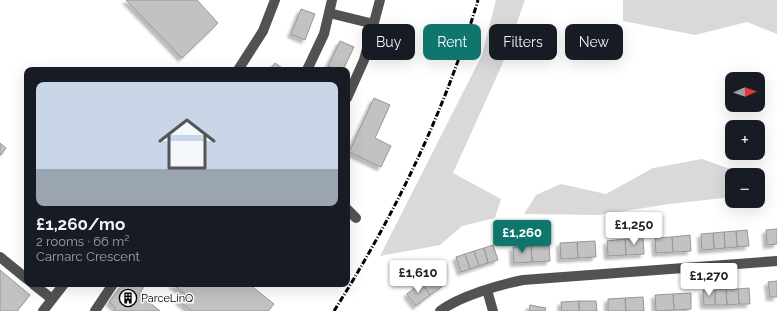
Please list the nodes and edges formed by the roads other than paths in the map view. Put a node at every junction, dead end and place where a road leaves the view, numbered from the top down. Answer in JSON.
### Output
{"nodes":[{"id":1,"x":275,"y":0,"type":"edge"},
{"id":2,"x":332,"y":0,"type":"edge"},
{"id":3,"x":380,"y":0,"type":"edge"},
{"id":4,"x":329,"y":13,"type":"junction"},
{"id":5,"x":374,"y":24,"type":"joint"},
{"id":6,"x":364,"y":60,"type":"edge"},
{"id":7,"x":240,"y":67,"type":"edge"},
{"id":8,"x":308,"y":67,"type":"edge"},
{"id":9,"x":350,"y":91,"type":"edge"},
{"id":10,"x":350,"y":212,"type":"edge"},
{"id":11,"x":356,"y":218,"type":"dead end"},
{"id":12,"x":0,"y":257,"type":"edge"},
{"id":13,"x":777,"y":261,"type":"edge"},
{"id":14,"x":24,"y":277,"type":"edge"},
{"id":15,"x":37,"y":287,"type":"edge"},
{"id":16,"x":62,"y":287,"type":"edge"},
{"id":17,"x":111,"y":287,"type":"edge"},
{"id":18,"x":487,"y":290,"type":"junction"},
{"id":19,"x":52,"y":299,"type":"junction"},
{"id":20,"x":43,"y":311,"type":"edge"},
{"id":21,"x":95,"y":311,"type":"edge"},
{"id":22,"x":440,"y":311,"type":"edge"},
{"id":23,"x":493,"y":311,"type":"edge"}],
"edges":[{"from":1,"to":7,"type":"street"},
{"from":2,"to":4,"type":"street"},
{"from":3,"to":5,"type":"street"},
{"from":4,"to":5,"type":"street"},
{"from":4,"to":8,"type":"street"},
{"from":6,"to":9,"type":"street"},
{"from":10,"to":11,"type":"street"},
{"from":12,"to":14,"type":"street"},
{"from":13,"to":18,"type":"street"},
{"from":15,"to":19,"type":"street"},
{"from":16,"to":19,"type":"street"},
{"from":17,"to":21,"type":"street"},
{"from":18,"to":22,"type":"street"},
{"from":18,"to":23,"type":"street"},
{"from":19,"to":20,"type":"street"}]}
